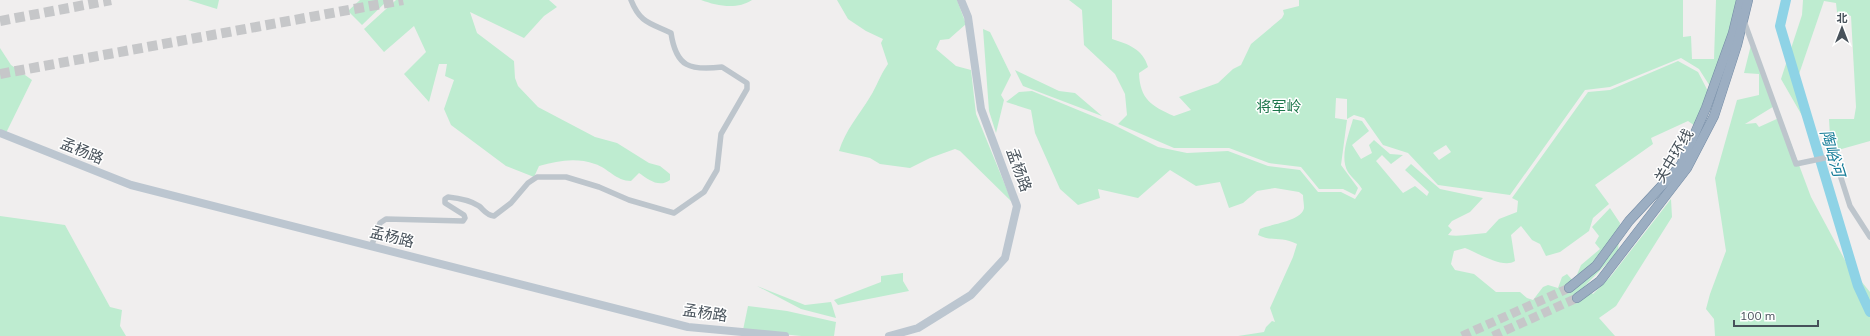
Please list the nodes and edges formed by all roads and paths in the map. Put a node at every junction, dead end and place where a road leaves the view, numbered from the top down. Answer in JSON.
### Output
{"nodes":[{"id":1,"x":631,"y":0,"type":"edge"},
{"id":2,"x":960,"y":0,"type":"edge"},
{"id":3,"x":1741,"y":0,"type":"edge"},
{"id":4,"x":1748,"y":0,"type":"edge"},
{"id":5,"x":1743,"y":19,"type":"junction"},
{"id":6,"x":0,"y":133,"type":"edge"},
{"id":7,"x":1870,"y":237,"type":"edge"},
{"id":8,"x":371,"y":246,"type":"junction"},
{"id":9,"x":1569,"y":288,"type":"tunnel mouth"},
{"id":10,"x":1577,"y":298,"type":"tunnel mouth"},
{"id":11,"x":786,"y":336,"type":"edge"},
{"id":12,"x":888,"y":336,"type":"edge"}],
"edges":[{"from":1,"to":8,"type":"street"},
{"from":2,"to":12,"type":"main road","name":"孟杨路"},
{"from":3,"to":9,"type":"highway","name":"关中环线"},
{"from":4,"to":5,"type":"highway","name":"关中环线"},
{"from":5,"to":7,"type":"street"},
{"from":5,"to":10,"type":"highway","name":"关中环线"},
{"from":6,"to":8,"type":"main road","name":"孟杨路"},
{"from":8,"to":11,"type":"main road","name":"孟杨路"}]}
